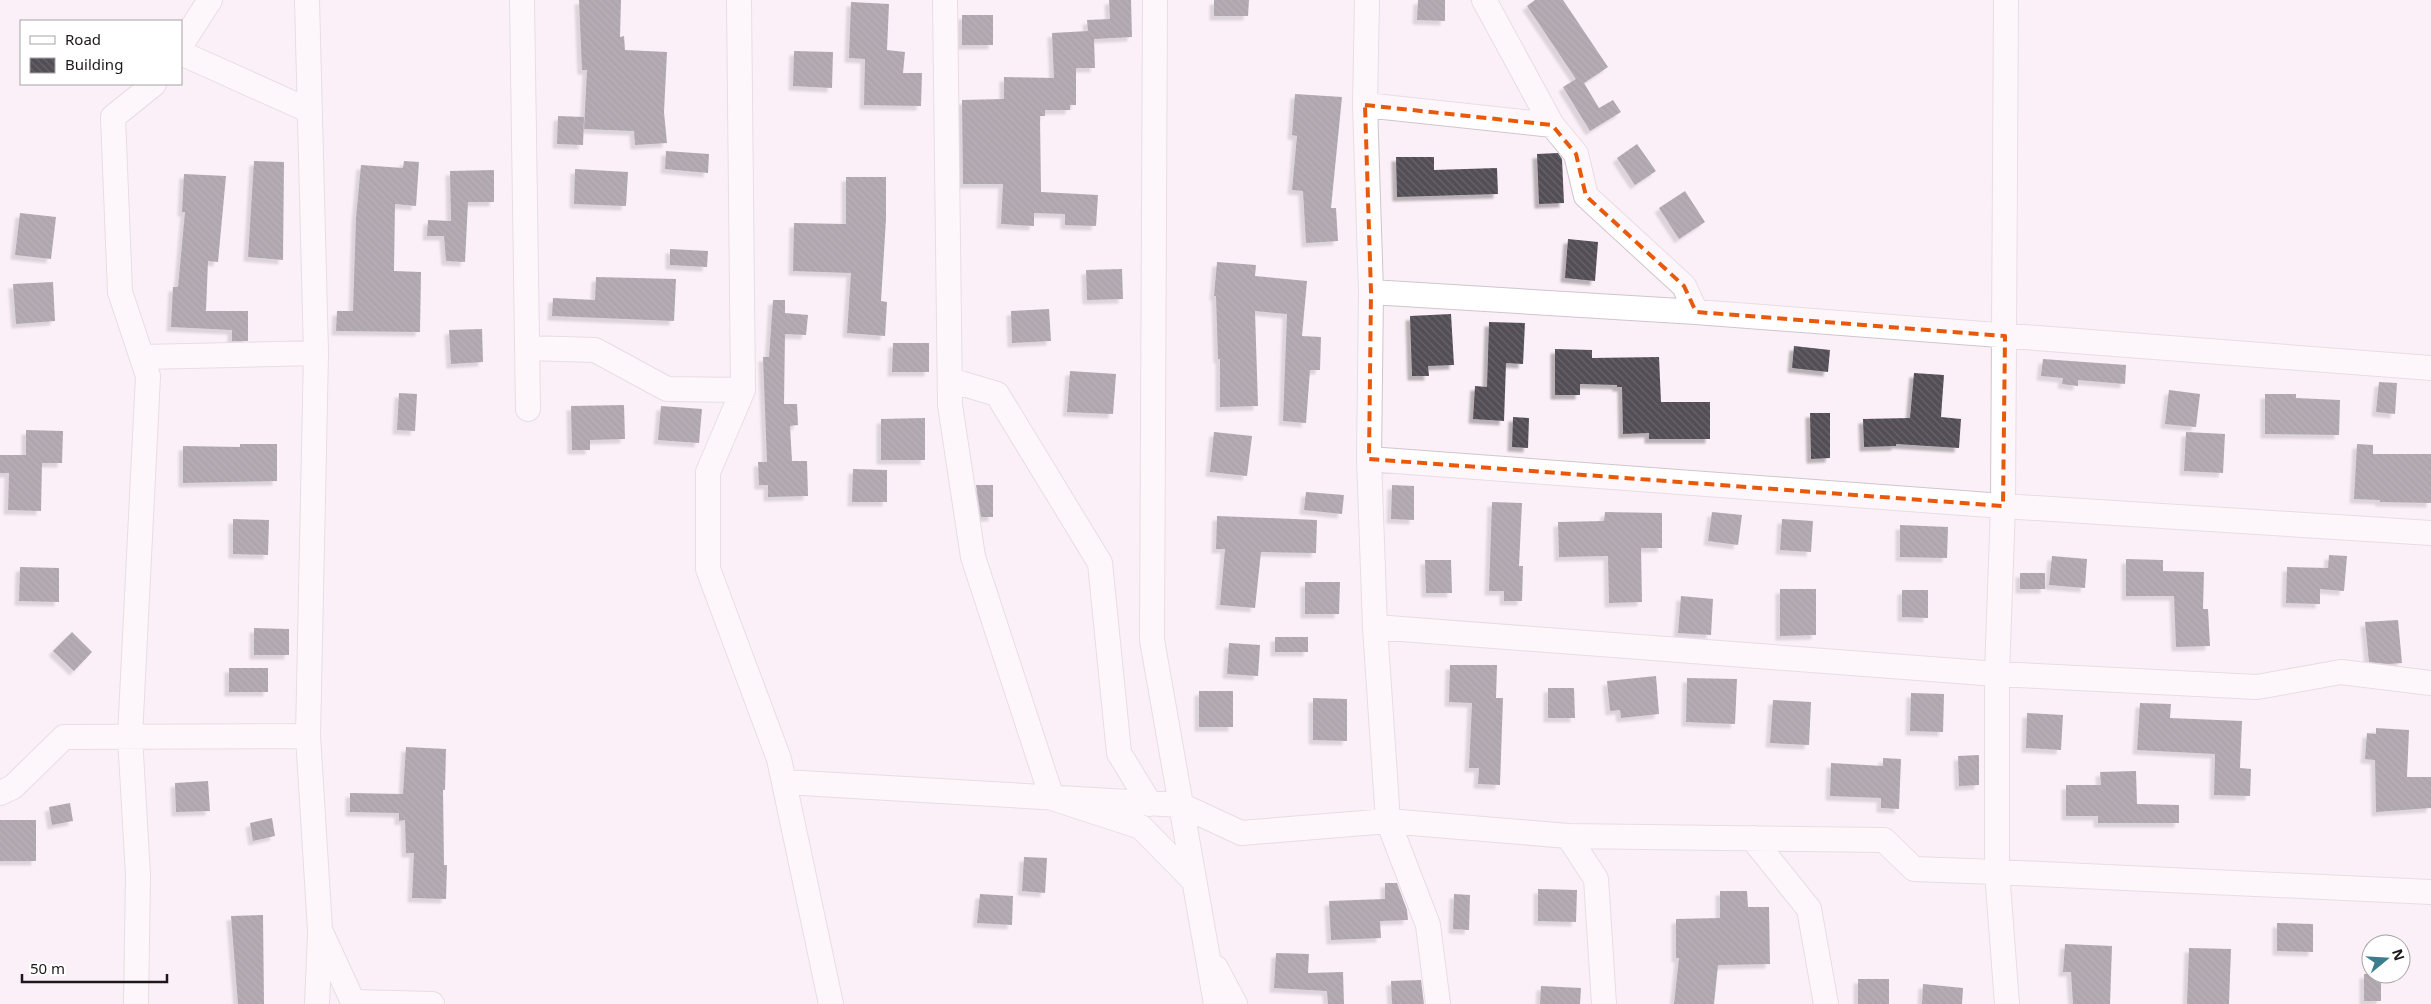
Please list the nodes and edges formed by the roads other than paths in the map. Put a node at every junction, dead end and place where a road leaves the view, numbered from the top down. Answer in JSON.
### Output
{"nodes":[{"id":1,"x":210,"y":0,"type":"edge"},
{"id":2,"x":307,"y":0,"type":"edge"},
{"id":3,"x":522,"y":0,"type":"edge"},
{"id":4,"x":739,"y":0,"type":"edge"},
{"id":5,"x":945,"y":0,"type":"edge"},
{"id":6,"x":1155,"y":0,"type":"edge"},
{"id":7,"x":1367,"y":0,"type":"edge"},
{"id":8,"x":1484,"y":0,"type":"edge"},
{"id":9,"x":2006,"y":0,"type":"edge"},
{"id":10,"x":182,"y":43,"type":"edge"},
{"id":11,"x":182,"y":52,"type":"edge"},
{"id":12,"x":153,"y":85,"type":"edge"},
{"id":13,"x":1365,"y":105,"type":"junction"},
{"id":14,"x":310,"y":111,"type":"junction"},
{"id":15,"x":1552,"y":125,"type":"junction"},
{"id":16,"x":1371,"y":292,"type":"junction"},
{"id":17,"x":1696,"y":312,"type":"junction"},
{"id":18,"x":2005,"y":336,"type":"junction"},
{"id":19,"x":527,"y":348,"type":"junction"},
{"id":20,"x":316,"y":353,"type":"junction"},
{"id":21,"x":142,"y":356,"type":"junction"},
{"id":22,"x":2431,"y":368,"type":"edge"},
{"id":23,"x":950,"y":380,"type":"junction"},
{"id":24,"x":743,"y":390,"type":"junction"},
{"id":25,"x":528,"y":409,"type":"dead end"},
{"id":26,"x":1369,"y":459,"type":"junction"},
{"id":27,"x":2003,"y":506,"type":"junction"},
{"id":28,"x":2431,"y":533,"type":"edge"},
{"id":29,"x":1375,"y":627,"type":"junction"},
{"id":30,"x":1997,"y":674,"type":"junction"},
{"id":31,"x":2431,"y":683,"type":"edge"},
{"id":32,"x":130,"y":736,"type":"junction"},
{"id":33,"x":308,"y":736,"type":"junction"},
{"id":34,"x":784,"y":782,"type":"junction"},
{"id":35,"x":0,"y":793,"type":"edge"},
{"id":36,"x":1052,"y":798,"type":"junction"},
{"id":37,"x":1150,"y":804,"type":"junction"},
{"id":38,"x":1181,"y":805,"type":"junction"},
{"id":39,"x":1388,"y":821,"type":"junction"},
{"id":40,"x":1568,"y":836,"type":"junction"},
{"id":41,"x":1752,"y":838,"type":"junction"},
{"id":42,"x":1997,"y":872,"type":"junction"},
{"id":43,"x":1194,"y":881,"type":"junction"},
{"id":44,"x":2431,"y":892,"type":"edge"},
{"id":45,"x":320,"y":930,"type":"junction"},
{"id":46,"x":1206,"y":948,"type":"junction"},
{"id":47,"x":354,"y":1003,"type":"edge"},
{"id":48,"x":136,"y":1004,"type":"edge"},
{"id":49,"x":316,"y":1004,"type":"edge"},
{"id":50,"x":432,"y":1004,"type":"edge"},
{"id":51,"x":831,"y":1004,"type":"edge"},
{"id":52,"x":1216,"y":1004,"type":"edge"},
{"id":53,"x":1235,"y":1004,"type":"edge"},
{"id":54,"x":1438,"y":1004,"type":"edge"},
{"id":55,"x":1604,"y":1004,"type":"edge"},
{"id":56,"x":1826,"y":1004,"type":"edge"},
{"id":57,"x":2007,"y":1004,"type":"edge"}],
"edges":[{"from":1,"to":10,"type":"street"},
{"from":2,"to":14,"type":"street"},
{"from":3,"to":19,"type":"street"},
{"from":4,"to":24,"type":"street"},
{"from":5,"to":23,"type":"street"},
{"from":6,"to":38,"type":"street"},
{"from":7,"to":13,"type":"street"},
{"from":8,"to":15,"type":"street"},
{"from":9,"to":18,"type":"street"},
{"from":11,"to":14,"type":"street"},
{"from":12,"to":21,"type":"street"},
{"from":13,"to":15,"type":"street"},
{"from":13,"to":16,"type":"street"},
{"from":14,"to":20,"type":"street"},
{"from":15,"to":17,"type":"street"},
{"from":16,"to":17,"type":"street"},
{"from":16,"to":26,"type":"street"},
{"from":17,"to":18,"type":"street"},
{"from":18,"to":22,"type":"street"},
{"from":18,"to":27,"type":"street"},
{"from":19,"to":24,"type":"street"},
{"from":19,"to":25,"type":"street"},
{"from":20,"to":21,"type":"street"},
{"from":20,"to":33,"type":"street"},
{"from":21,"to":32,"type":"street"},
{"from":23,"to":36,"type":"street"},
{"from":23,"to":37,"type":"street"},
{"from":24,"to":34,"type":"street"},
{"from":26,"to":27,"type":"street"},
{"from":26,"to":29,"type":"street"},
{"from":27,"to":28,"type":"street"},
{"from":27,"to":30,"type":"street"},
{"from":29,"to":30,"type":"street"},
{"from":29,"to":39,"type":"street"},
{"from":30,"to":31,"type":"street"},
{"from":30,"to":42,"type":"street"},
{"from":32,"to":33,"type":"street"},
{"from":32,"to":35,"type":"street"},
{"from":32,"to":48,"type":"street"},
{"from":33,"to":45,"type":"street"},
{"from":34,"to":36,"type":"street"},
{"from":34,"to":51,"type":"street"},
{"from":36,"to":37,"type":"street"},
{"from":36,"to":43,"type":"street"},
{"from":37,"to":38,"type":"street"},
{"from":38,"to":39,"type":"street"},
{"from":38,"to":43,"type":"street"},
{"from":39,"to":40,"type":"street"},
{"from":39,"to":54,"type":"street"},
{"from":40,"to":41,"type":"street"},
{"from":40,"to":55,"type":"street"},
{"from":41,"to":42,"type":"street"},
{"from":41,"to":56,"type":"street"},
{"from":42,"to":44,"type":"street"},
{"from":42,"to":57,"type":"street"},
{"from":43,"to":46,"type":"street"},
{"from":45,"to":47,"type":"street"},
{"from":45,"to":49,"type":"street"},
{"from":46,"to":52,"type":"street"},
{"from":46,"to":53,"type":"street"},
{"from":47,"to":50,"type":"street"}]}
